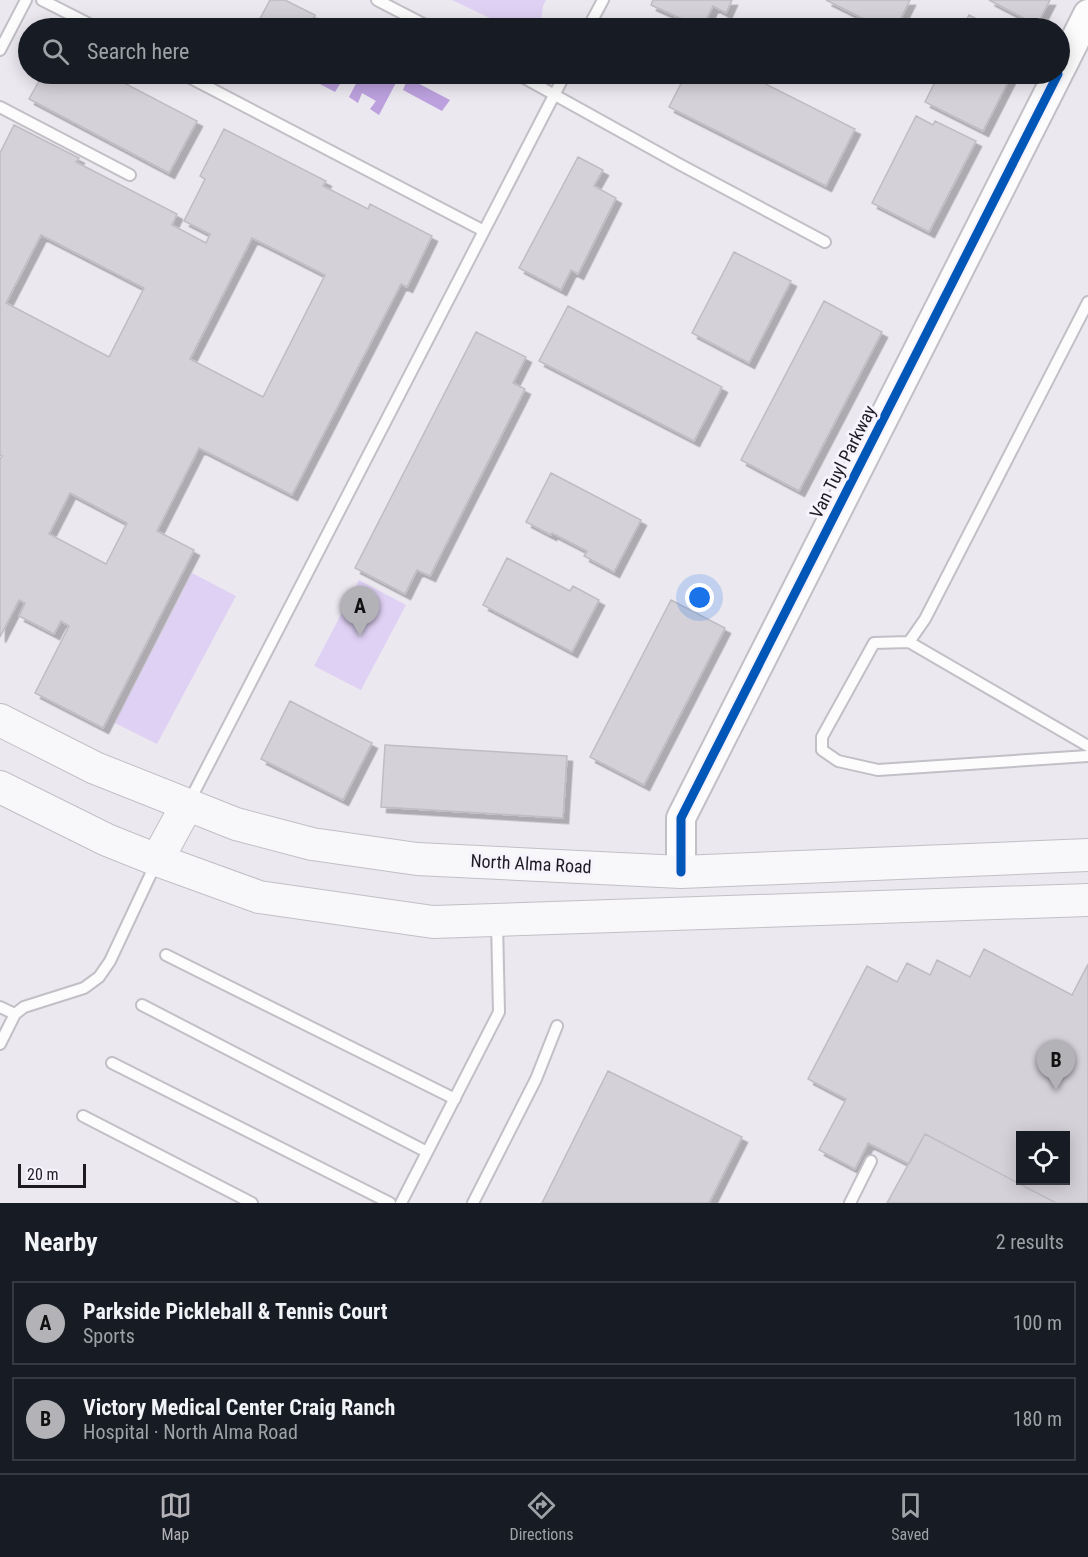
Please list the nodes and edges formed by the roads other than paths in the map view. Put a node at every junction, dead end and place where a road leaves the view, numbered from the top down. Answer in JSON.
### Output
{"nodes":[{"id":1,"x":26,"y":0,"type":"edge"},
{"id":2,"x":42,"y":0,"type":"edge"},
{"id":3,"x":377,"y":0,"type":"edge"},
{"id":4,"x":603,"y":0,"type":"edge"},
{"id":5,"x":1088,"y":14,"type":"edge"},
{"id":6,"x":77,"y":18,"type":"edge"},
{"id":7,"x":412,"y":18,"type":"edge"},
{"id":8,"x":593,"y":18,"type":"edge"},
{"id":9,"x":0,"y":50,"type":"edge"},
{"id":10,"x":1070,"y":50,"type":"edge"},
{"id":11,"x":202,"y":84,"type":"edge"},
{"id":12,"x":537,"y":84,"type":"edge"},
{"id":13,"x":560,"y":84,"type":"edge"},
{"id":14,"x":1053,"y":84,"type":"edge"},
{"id":15,"x":555,"y":93,"type":"junction"},
{"id":16,"x":0,"y":107,"type":"edge"},
{"id":17,"x":130,"y":175,"type":"dead end"},
{"id":18,"x":484,"y":231,"type":"junction"},
{"id":19,"x":825,"y":242,"type":"dead end"},
{"id":20,"x":1088,"y":302,"type":"edge"},
{"id":21,"x":909,"y":642,"type":"junction"},
{"id":22,"x":0,"y":720,"type":"edge"},
{"id":23,"x":1088,"y":746,"type":"edge"},
{"id":24,"x":1088,"y":756,"type":"edge"},
{"id":25,"x":0,"y":787,"type":"edge"},
{"id":26,"x":187,"y":805,"type":"junction"},
{"id":27,"x":1088,"y":855,"type":"edge"},
{"id":28,"x":157,"y":861,"type":"junction"},
{"id":29,"x":681,"y":872,"type":"junction"},
{"id":30,"x":1088,"y":900,"type":"edge"},
{"id":31,"x":497,"y":920,"type":"junction"},
{"id":32,"x":166,"y":955,"type":"dead end"},
{"id":33,"x":142,"y":1005,"type":"dead end"},
{"id":34,"x":0,"y":1007,"type":"edge"},
{"id":35,"x":15,"y":1014,"type":"junction"},
{"id":36,"x":557,"y":1026,"type":"dead end"},
{"id":37,"x":0,"y":1044,"type":"edge"},
{"id":38,"x":112,"y":1063,"type":"dead end"},
{"id":39,"x":454,"y":1099,"type":"junction"},
{"id":40,"x":82,"y":1116,"type":"dead end"},
{"id":41,"x":427,"y":1152,"type":"junction"},
{"id":42,"x":871,"y":1161,"type":"dead end"},
{"id":43,"x":252,"y":1203,"type":"edge"},
{"id":44,"x":390,"y":1203,"type":"edge"},
{"id":45,"x":401,"y":1203,"type":"edge"},
{"id":46,"x":473,"y":1203,"type":"edge"},
{"id":47,"x":850,"y":1203,"type":"edge"}],
"edges":[{"from":1,"to":9,"type":"lane"},
{"from":2,"to":6,"type":"lane"},
{"from":3,"to":7,"type":"lane"},
{"from":4,"to":8,"type":"lane"},
{"from":5,"to":10,"type":"street","name":"Van Tuyl Parkway"},
{"from":11,"to":18,"type":"lane"},
{"from":12,"to":15,"type":"lane"},
{"from":13,"to":15,"type":"lane"},
{"from":14,"to":29,"type":"street","name":"Van Tuyl Parkway"},
{"from":15,"to":18,"type":"lane"},
{"from":15,"to":19,"type":"lane"},
{"from":16,"to":17,"type":"lane"},
{"from":18,"to":26,"type":"lane"},
{"from":20,"to":21,"type":"lane"},
{"from":21,"to":23,"type":"lane"},
{"from":21,"to":24,"type":"lane"},
{"from":22,"to":26,"type":"main road","name":"North Alma Road"},
{"from":25,"to":28,"type":"main road"},
{"from":26,"to":28,"type":"main road"},
{"from":26,"to":29,"type":"main road","name":"North Alma Road"},
{"from":27,"to":29,"type":"main road","name":"North Alma Road"},
{"from":28,"to":31,"type":"main road"},
{"from":28,"to":35,"type":"lane"},
{"from":30,"to":31,"type":"main road"},
{"from":31,"to":39,"type":"lane"},
{"from":32,"to":39,"type":"lane"},
{"from":33,"to":41,"type":"lane"},
{"from":34,"to":35,"type":"lane"},
{"from":35,"to":37,"type":"lane"},
{"from":36,"to":46,"type":"lane"},
{"from":38,"to":44,"type":"lane"},
{"from":39,"to":41,"type":"lane"},
{"from":40,"to":43,"type":"lane"},
{"from":41,"to":45,"type":"lane"},
{"from":42,"to":47,"type":"lane"}]}
